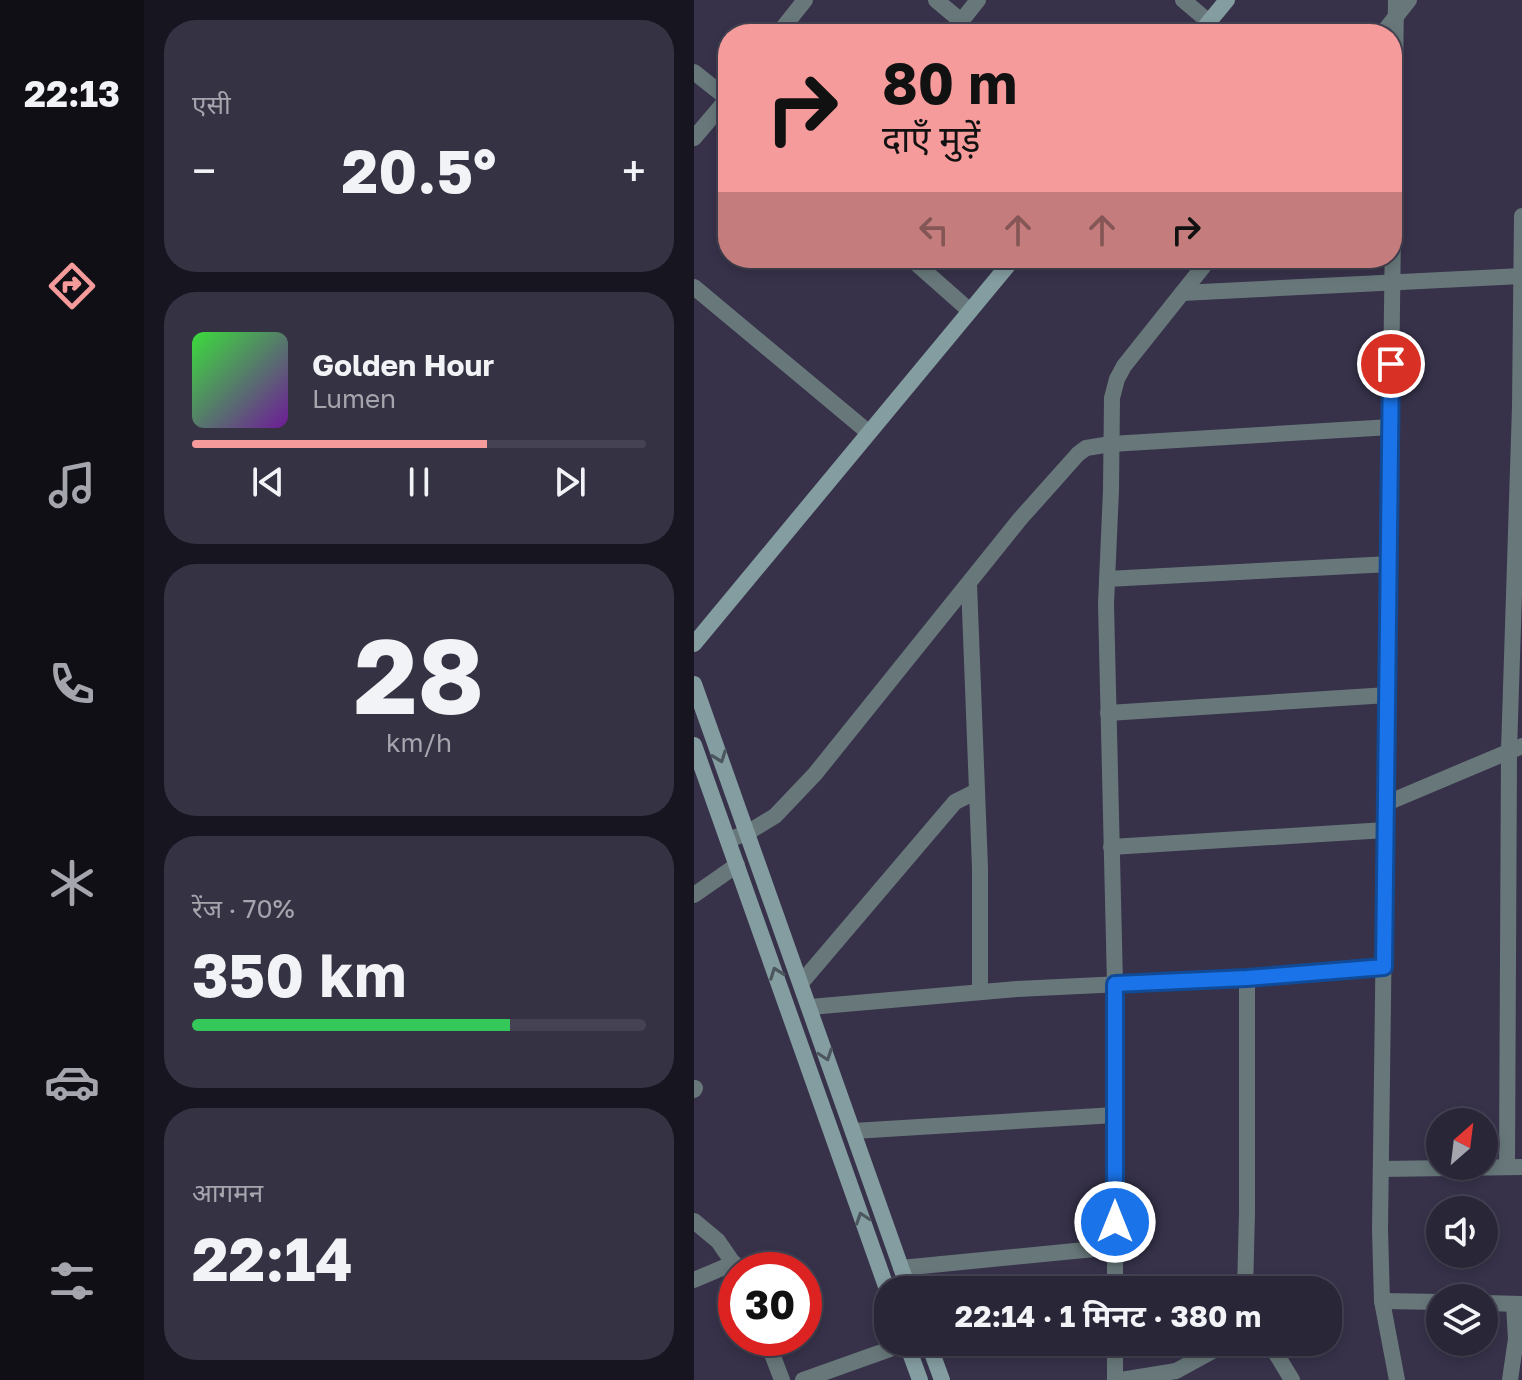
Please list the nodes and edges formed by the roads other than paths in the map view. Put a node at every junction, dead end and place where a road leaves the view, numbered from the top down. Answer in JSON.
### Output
{"nodes":[{"id":1,"x":805,"y":0,"type":"edge"},
{"id":2,"x":936,"y":0,"type":"edge"},
{"id":3,"x":978,"y":0,"type":"edge"},
{"id":4,"x":1183,"y":0,"type":"edge"},
{"id":5,"x":1227,"y":0,"type":"edge"},
{"id":6,"x":1409,"y":0,"type":"edge"},
{"id":7,"x":1396,"y":8,"type":"edge"},
{"id":8,"x":786,"y":24,"type":"edge"},
{"id":9,"x":953,"y":24,"type":"edge"},
{"id":10,"x":959,"y":24,"type":"edge"},
{"id":11,"x":1201,"y":24,"type":"edge"},
{"id":12,"x":1207,"y":24,"type":"edge"},
{"id":13,"x":694,"y":72,"type":"edge"},
{"id":14,"x":718,"y":91,"type":"edge"},
{"id":15,"x":718,"y":110,"type":"edge"},
{"id":16,"x":694,"y":138,"type":"edge"},
{"id":17,"x":1522,"y":216,"type":"edge"},
{"id":18,"x":921,"y":268,"type":"edge"},
{"id":19,"x":1006,"y":268,"type":"edge"},
{"id":20,"x":1202,"y":268,"type":"edge"},
{"id":21,"x":1392,"y":268,"type":"edge"},
{"id":22,"x":1521,"y":276,"type":"edge"},
{"id":23,"x":1392,"y":283,"type":"junction"},
{"id":24,"x":694,"y":287,"type":"edge"},
{"id":25,"x":1182,"y":293,"type":"junction"},
{"id":26,"x":970,"y":311,"type":"junction"},
{"id":27,"x":1391,"y":427,"type":"junction"},
{"id":28,"x":868,"y":432,"type":"junction"},
{"id":29,"x":1111,"y":444,"type":"junction"},
{"id":30,"x":1390,"y":564,"type":"junction"},
{"id":31,"x":1107,"y":579,"type":"junction"},
{"id":32,"x":969,"y":584,"type":"junction"},
{"id":33,"x":694,"y":644,"type":"edge"},
{"id":34,"x":694,"y":684,"type":"edge"},
{"id":35,"x":1388,"y":695,"type":"junction"},
{"id":36,"x":1108,"y":713,"type":"junction"},
{"id":37,"x":694,"y":745,"type":"edge"},
{"id":38,"x":1516,"y":749,"type":"edge"},
{"id":39,"x":977,"y":791,"type":"junction"},
{"id":40,"x":1387,"y":803,"type":"junction"},
{"id":41,"x":1386,"y":830,"type":"junction"},
{"id":42,"x":747,"y":833,"type":"junction"},
{"id":43,"x":728,"y":840,"type":"junction"},
{"id":44,"x":1111,"y":847,"type":"junction"},
{"id":45,"x":737,"y":865,"type":"junction"},
{"id":46,"x":694,"y":895,"type":"edge"},
{"id":47,"x":1384,"y":967,"type":"junction"},
{"id":48,"x":1247,"y":978,"type":"junction"},
{"id":49,"x":1515,"y":978,"type":"edge"},
{"id":50,"x":801,"y":983,"type":"junction"},
{"id":51,"x":1115,"y":984,"type":"junction"},
{"id":52,"x":980,"y":992,"type":"junction"},
{"id":53,"x":810,"y":1007,"type":"junction"},
{"id":54,"x":1115,"y":1115,"type":"junction"},
{"id":55,"x":853,"y":1131,"type":"junction"},
{"id":56,"x":1515,"y":1167,"type":"edge"},
{"id":57,"x":1381,"y":1169,"type":"junction"},
{"id":58,"x":694,"y":1221,"type":"edge"},
{"id":59,"x":1115,"y":1247,"type":"junction"},
{"id":60,"x":726,"y":1252,"type":"edge"},
{"id":61,"x":901,"y":1268,"type":"junction"},
{"id":62,"x":718,"y":1272,"type":"edge"},
{"id":63,"x":882,"y":1276,"type":"edge"},
{"id":64,"x":904,"y":1276,"type":"edge"},
{"id":65,"x":1115,"y":1276,"type":"edge"},
{"id":66,"x":1245,"y":1276,"type":"edge"},
{"id":67,"x":694,"y":1280,"type":"edge"},
{"id":68,"x":1382,"y":1301,"type":"junction"},
{"id":69,"x":1426,"y":1302,"type":"edge"},
{"id":70,"x":1498,"y":1303,"type":"edge"},
{"id":71,"x":1518,"y":1304,"type":"edge"},
{"id":72,"x":874,"y":1354,"type":"edge"},
{"id":73,"x":773,"y":1356,"type":"edge"},
{"id":74,"x":912,"y":1356,"type":"edge"},
{"id":75,"x":933,"y":1356,"type":"edge"},
{"id":76,"x":1116,"y":1356,"type":"edge"},
{"id":77,"x":1203,"y":1356,"type":"edge"},
{"id":78,"x":1277,"y":1356,"type":"edge"},
{"id":79,"x":782,"y":1380,"type":"edge"},
{"id":80,"x":803,"y":1380,"type":"edge"},
{"id":81,"x":920,"y":1380,"type":"edge"},
{"id":82,"x":942,"y":1380,"type":"edge"},
{"id":83,"x":1118,"y":1380,"type":"edge"},
{"id":84,"x":1292,"y":1380,"type":"edge"},
{"id":85,"x":1397,"y":1380,"type":"edge"},
{"id":86,"x":1510,"y":1380,"type":"edge"}],
"edges":[{"from":1,"to":8,"type":"street"},
{"from":2,"to":9,"type":"street"},
{"from":3,"to":10,"type":"street"},
{"from":4,"to":11,"type":"street"},
{"from":5,"to":12,"type":"street"},
{"from":6,"to":7,"type":"street"},
{"from":13,"to":14,"type":"street"},
{"from":15,"to":16,"type":"street"},
{"from":17,"to":22,"type":"street"},
{"from":18,"to":26,"type":"street"},
{"from":19,"to":26,"type":"street"},
{"from":20,"to":25,"type":"street"},
{"from":21,"to":23,"type":"street"},
{"from":22,"to":23,"type":"street"},
{"from":22,"to":38,"type":"street"},
{"from":23,"to":25,"type":"street"},
{"from":23,"to":27,"type":"street"},
{"from":24,"to":28,"type":"street"},
{"from":25,"to":29,"type":"street"},
{"from":26,"to":28,"type":"street"},
{"from":27,"to":29,"type":"street"},
{"from":27,"to":30,"type":"street"},
{"from":28,"to":33,"type":"street"},
{"from":29,"to":31,"type":"street"},
{"from":29,"to":32,"type":"street"},
{"from":30,"to":31,"type":"street"},
{"from":30,"to":35,"type":"street"},
{"from":31,"to":36,"type":"street"},
{"from":32,"to":39,"type":"street"},
{"from":32,"to":42,"type":"street"},
{"from":34,"to":42,"type":"street","one_way":true},
{"from":35,"to":36,"type":"street"},
{"from":35,"to":40,"type":"street"},
{"from":36,"to":44,"type":"street"},
{"from":37,"to":43,"type":"street"},
{"from":38,"to":40,"type":"street"},
{"from":38,"to":49,"type":"street"},
{"from":39,"to":50,"type":"street"},
{"from":39,"to":52,"type":"street"},
{"from":40,"to":41,"type":"street"},
{"from":41,"to":44,"type":"street"},
{"from":41,"to":47,"type":"street"},
{"from":42,"to":43,"type":"street"},
{"from":42,"to":50,"type":"street"},
{"from":43,"to":45,"type":"street"},
{"from":44,"to":51,"type":"street"},
{"from":45,"to":46,"type":"street"},
{"from":63,"to":45,"type":"street","one_way":true},
{"from":47,"to":48,"type":"street"},
{"from":47,"to":57,"type":"street"},
{"from":48,"to":51,"type":"street"},
{"from":48,"to":66,"type":"street"},
{"from":49,"to":56,"type":"street"},
{"from":50,"to":53,"type":"street"},
{"from":51,"to":52,"type":"street"},
{"from":51,"to":54,"type":"street"},
{"from":52,"to":53,"type":"street"},
{"from":53,"to":55,"type":"street","one_way":true},
{"from":54,"to":55,"type":"street"},
{"from":54,"to":59,"type":"street"},
{"from":55,"to":61,"type":"street"},
{"from":56,"to":57,"type":"street"},
{"from":57,"to":68,"type":"street"},
{"from":58,"to":60,"type":"street"},
{"from":59,"to":61,"type":"street"},
{"from":59,"to":65,"type":"street"},
{"from":61,"to":64,"type":"street"},
{"from":62,"to":67,"type":"street"},
{"from":68,"to":69,"type":"street"},
{"from":68,"to":85,"type":"street"},
{"from":70,"to":71,"type":"street"},
{"from":71,"to":86,"type":"street"},
{"from":72,"to":80,"type":"street"},
{"from":73,"to":79,"type":"street"},
{"from":74,"to":81,"type":"street"},
{"from":75,"to":82,"type":"street"},
{"from":76,"to":83,"type":"street"},
{"from":77,"to":83,"type":"street"},
{"from":78,"to":84,"type":"street"}]}
